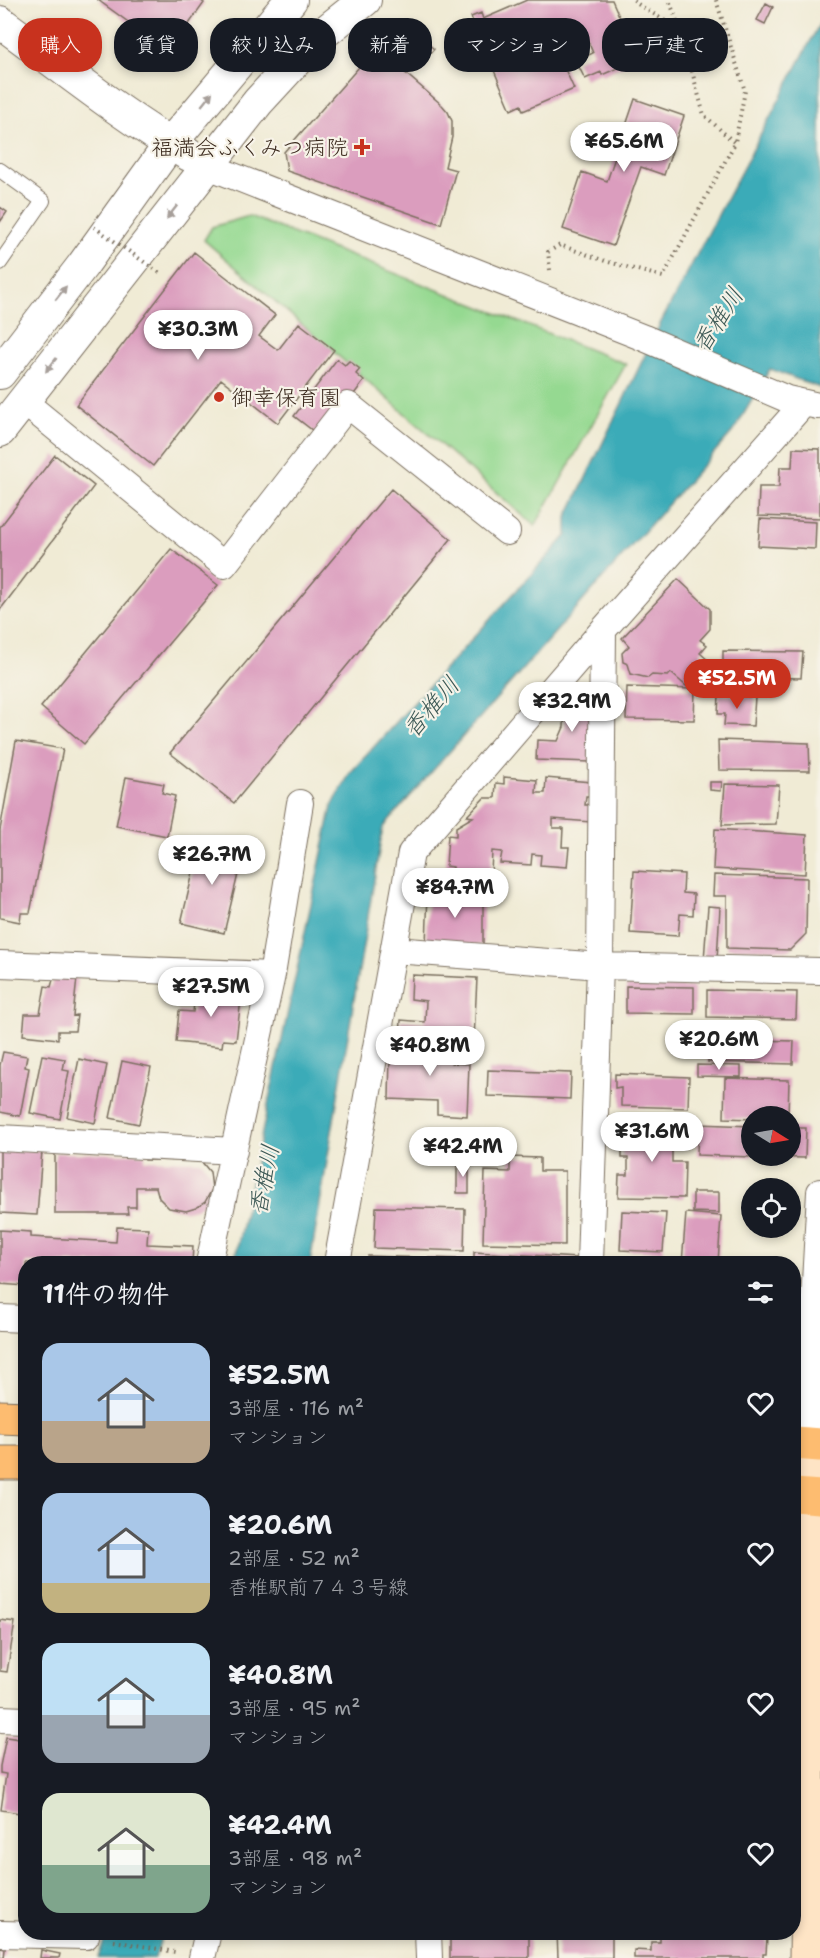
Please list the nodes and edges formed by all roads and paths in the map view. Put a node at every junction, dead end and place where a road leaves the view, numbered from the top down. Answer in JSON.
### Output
{"nodes":[{"id":1,"x":291,"y":0,"type":"edge"},
{"id":2,"x":365,"y":0,"type":"edge"},
{"id":3,"x":634,"y":0,"type":"edge"},
{"id":4,"x":669,"y":0,"type":"edge"},
{"id":5,"x":716,"y":0,"type":"edge"},
{"id":6,"x":660,"y":18,"type":"edge"},
{"id":7,"x":676,"y":18,"type":"edge"},
{"id":8,"x":0,"y":21,"type":"edge"},
{"id":9,"x":692,"y":72,"type":"edge"},
{"id":10,"x":735,"y":143,"type":"junction"},
{"id":11,"x":171,"y":144,"type":"junction"},
{"id":12,"x":208,"y":166,"type":"junction"},
{"id":13,"x":0,"y":170,"type":"edge"},
{"id":14,"x":94,"y":227,"type":"dead end"},
{"id":15,"x":0,"y":263,"type":"edge"},
{"id":16,"x":160,"y":273,"type":"dead end"},
{"id":17,"x":550,"y":275,"type":"dead end"},
{"id":18,"x":0,"y":373,"type":"edge"},
{"id":19,"x":23,"y":401,"type":"junction"},
{"id":20,"x":804,"y":403,"type":"edge"},
{"id":21,"x":0,"y":431,"type":"edge"},
{"id":22,"x":507,"y":532,"type":"dead end"},
{"id":23,"x":603,"y":630,"type":"junction"},
{"id":24,"x":300,"y":803,"type":"dead end"},
{"id":25,"x":395,"y":950,"type":"junction"},
{"id":26,"x":0,"y":964,"type":"edge"},
{"id":27,"x":600,"y":966,"type":"junction"},
{"id":28,"x":820,"y":971,"type":"edge"},
{"id":29,"x":272,"y":975,"type":"junction"},
{"id":30,"x":0,"y":1138,"type":"edge"},
{"id":31,"x":234,"y":1151,"type":"junction"},
{"id":32,"x":820,"y":1192,"type":"edge"},
{"id":33,"x":211,"y":1256,"type":"edge"},
{"id":34,"x":338,"y":1256,"type":"edge"},
{"id":35,"x":590,"y":1256,"type":"edge"},
{"id":36,"x":0,"y":1318,"type":"edge"},
{"id":37,"x":18,"y":1319,"type":"edge"},
{"id":38,"x":0,"y":1417,"type":"edge"},
{"id":39,"x":18,"y":1418,"type":"edge"},
{"id":40,"x":807,"y":1444,"type":"edge"},
{"id":41,"x":0,"y":1462,"type":"edge"},
{"id":42,"x":18,"y":1463,"type":"edge"},
{"id":43,"x":807,"y":1496,"type":"edge"},
{"id":44,"x":0,"y":1719,"type":"edge"},
{"id":45,"x":18,"y":1720,"type":"edge"},
{"id":46,"x":801,"y":1823,"type":"edge"},
{"id":47,"x":0,"y":1934,"type":"edge"},
{"id":48,"x":18,"y":1936,"type":"edge"},
{"id":49,"x":64,"y":1940,"type":"edge"},
{"id":50,"x":429,"y":1940,"type":"edge"},
{"id":51,"x":85,"y":1942,"type":"edge"},
{"id":52,"x":204,"y":1949,"type":"edge"},
{"id":53,"x":429,"y":1958,"type":"edge"},
{"id":54,"x":806,"y":1958,"type":"edge"}],
"edges":[{"from":11,"to":1,"type":"street","one_way":true},
{"from":2,"to":12,"type":"street"},
{"from":3,"to":6,"type":"path"},
{"from":4,"to":7,"type":"path"},
{"from":5,"to":10,"type":"path"},
{"from":8,"to":11,"type":"street"},
{"from":9,"to":10,"type":"path"},
{"from":10,"to":17,"type":"path"},
{"from":11,"to":12,"type":"street"},
{"from":18,"to":11,"type":"street","one_way":true},
{"from":12,"to":19,"type":"street","one_way":true},
{"from":12,"to":20,"type":"street"},
{"from":13,"to":15,"type":"lane"},
{"from":14,"to":16,"type":"path","bridge":true},
{"from":19,"to":21,"type":"street"},
{"from":19,"to":22,"type":"street"},
{"from":20,"to":23,"type":"street"},
{"from":23,"to":25,"type":"street"},
{"from":23,"to":27,"type":"street"},
{"from":24,"to":29,"type":"street"},
{"from":25,"to":27,"type":"street"},
{"from":25,"to":34,"type":"street"},
{"from":26,"to":29,"type":"street"},
{"from":27,"to":28,"type":"street"},
{"from":27,"to":35,"type":"street"},
{"from":29,"to":31,"type":"street"},
{"from":30,"to":31,"type":"street"},
{"from":31,"to":33,"type":"street"},
{"from":32,"to":40,"type":"street"},
{"from":36,"to":37,"type":"street"},
{"from":38,"to":39,"type":"highway"},
{"from":40,"to":43,"type":"main road"},
{"from":41,"to":42,"type":"highway"},
{"from":43,"to":46,"type":"main road"},
{"from":44,"to":45,"type":"street"},
{"from":46,"to":54,"type":"main road"},
{"from":47,"to":48,"type":"street"},
{"from":49,"to":51,"type":"street"},
{"from":50,"to":53,"type":"street"},
{"from":51,"to":52,"type":"path"}]}
